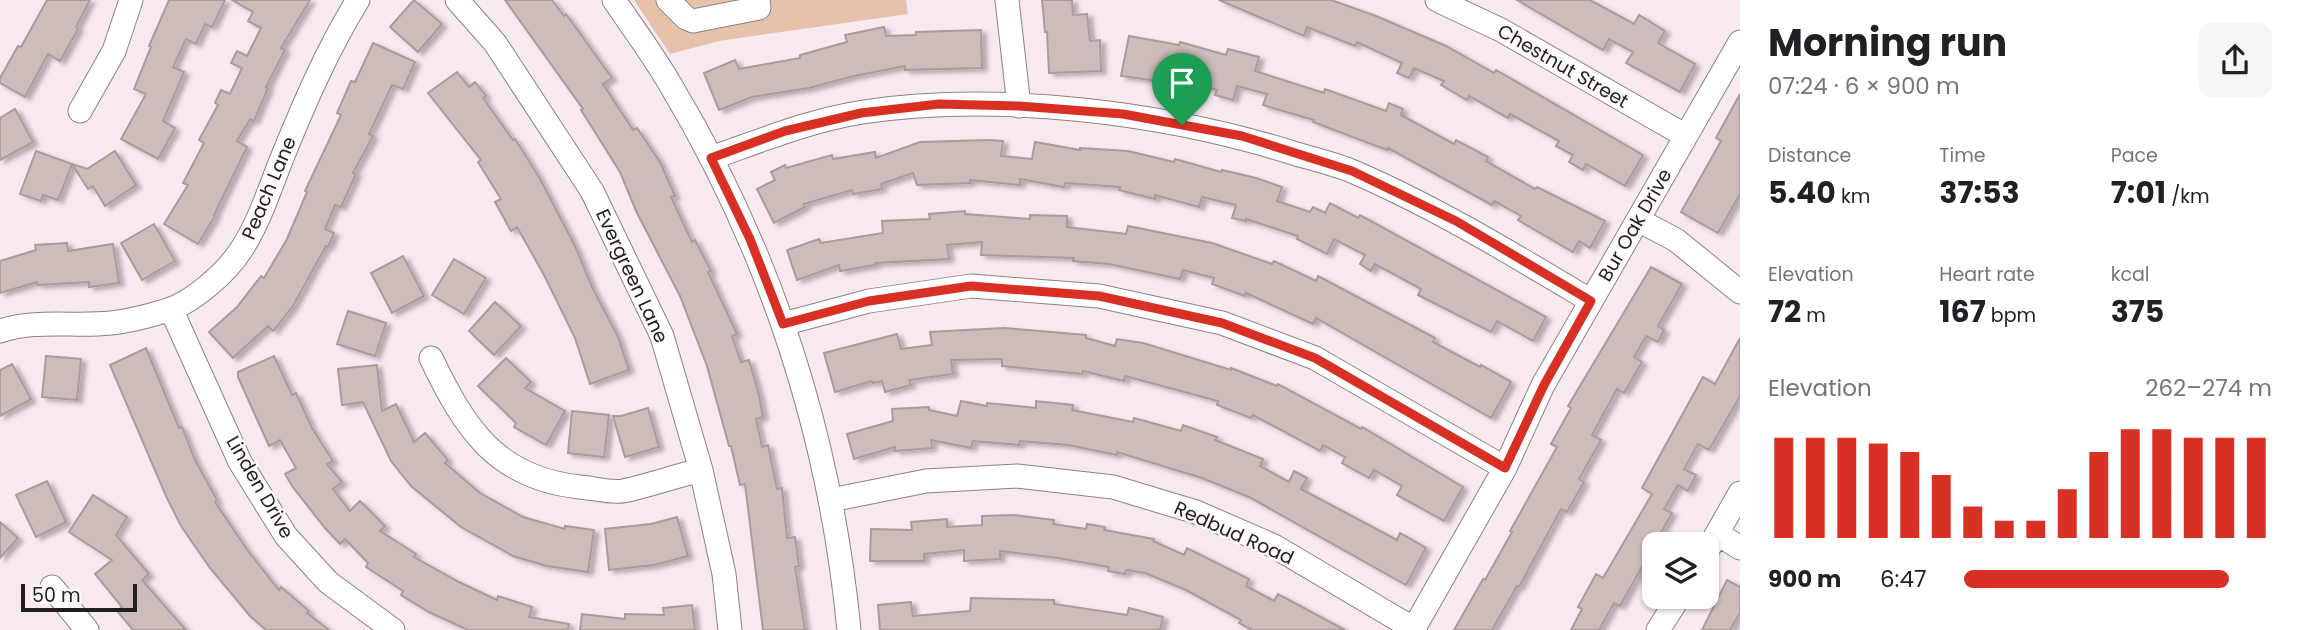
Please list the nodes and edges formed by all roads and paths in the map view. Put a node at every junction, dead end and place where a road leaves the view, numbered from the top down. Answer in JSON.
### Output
{"nodes":[{"id":1,"x":131,"y":0,"type":"edge"},
{"id":2,"x":358,"y":0,"type":"edge"},
{"id":3,"x":457,"y":0,"type":"edge"},
{"id":4,"x":614,"y":0,"type":"edge"},
{"id":5,"x":668,"y":0,"type":"edge"},
{"id":6,"x":758,"y":0,"type":"edge"},
{"id":7,"x":1007,"y":0,"type":"edge"},
{"id":8,"x":1437,"y":0,"type":"edge"},
{"id":9,"x":1740,"y":42,"type":"edge"},
{"id":10,"x":1019,"y":106,"type":"junction"},
{"id":11,"x":80,"y":111,"type":"dead end"},
{"id":12,"x":1686,"y":136,"type":"junction"},
{"id":13,"x":711,"y":158,"type":"junction"},
{"id":14,"x":1639,"y":220,"type":"junction"},
{"id":15,"x":1740,"y":292,"type":"edge"},
{"id":16,"x":1591,"y":301,"type":"junction"},
{"id":17,"x":172,"y":309,"type":"junction"},
{"id":18,"x":783,"y":324,"type":"junction"},
{"id":19,"x":0,"y":331,"type":"edge"},
{"id":20,"x":431,"y":358,"type":"dead end"},
{"id":21,"x":1505,"y":468,"type":"junction"},
{"id":22,"x":701,"y":470,"type":"junction"},
{"id":23,"x":1740,"y":493,"type":"edge"},
{"id":24,"x":831,"y":500,"type":"junction"},
{"id":25,"x":1718,"y":532,"type":"edge"},
{"id":26,"x":1719,"y":544,"type":"edge"},
{"id":27,"x":1740,"y":548,"type":"edge"},
{"id":28,"x":52,"y":587,"type":"dead end"},
{"id":29,"x":1671,"y":609,"type":"edge"},
{"id":30,"x":389,"y":629,"type":"edge"},
{"id":31,"x":88,"y":630,"type":"edge"},
{"id":32,"x":730,"y":630,"type":"edge"},
{"id":33,"x":849,"y":630,"type":"edge"},
{"id":34,"x":1414,"y":630,"type":"edge"},
{"id":35,"x":1658,"y":630,"type":"edge"}],
"edges":[{"from":1,"to":11,"type":"street"},
{"from":2,"to":17,"type":"street","name":"Peach Lane"},
{"from":3,"to":22,"type":"street","name":"Evergreen Lane"},
{"from":4,"to":13,"type":"street"},
{"from":5,"to":6,"type":"street"},
{"from":7,"to":10,"type":"street"},
{"from":8,"to":12,"type":"street","name":"Chestnut Street"},
{"from":9,"to":12,"type":"street","name":"Bur Oak Drive"},
{"from":10,"to":13,"type":"street"},
{"from":10,"to":16,"type":"street"},
{"from":12,"to":14,"type":"street","name":"Bur Oak Drive"},
{"from":13,"to":18,"type":"street"},
{"from":14,"to":15,"type":"street"},
{"from":14,"to":16,"type":"street","name":"Bur Oak Drive"},
{"from":16,"to":21,"type":"street","name":"Bur Oak Drive"},
{"from":17,"to":19,"type":"street","name":"Peach Lane"},
{"from":17,"to":30,"type":"street","name":"Linden Drive"},
{"from":18,"to":21,"type":"street"},
{"from":18,"to":24,"type":"street"},
{"from":20,"to":22,"type":"street"},
{"from":21,"to":34,"type":"street","name":"Bur Oak Drive"},
{"from":22,"to":32,"type":"street","name":"Evergreen Lane"},
{"from":23,"to":25,"type":"street"},
{"from":24,"to":33,"type":"street"},
{"from":24,"to":34,"type":"street","name":"Redbud Road"},
{"from":26,"to":27,"type":"street"},
{"from":28,"to":31,"type":"street"},
{"from":29,"to":35,"type":"street"}]}
